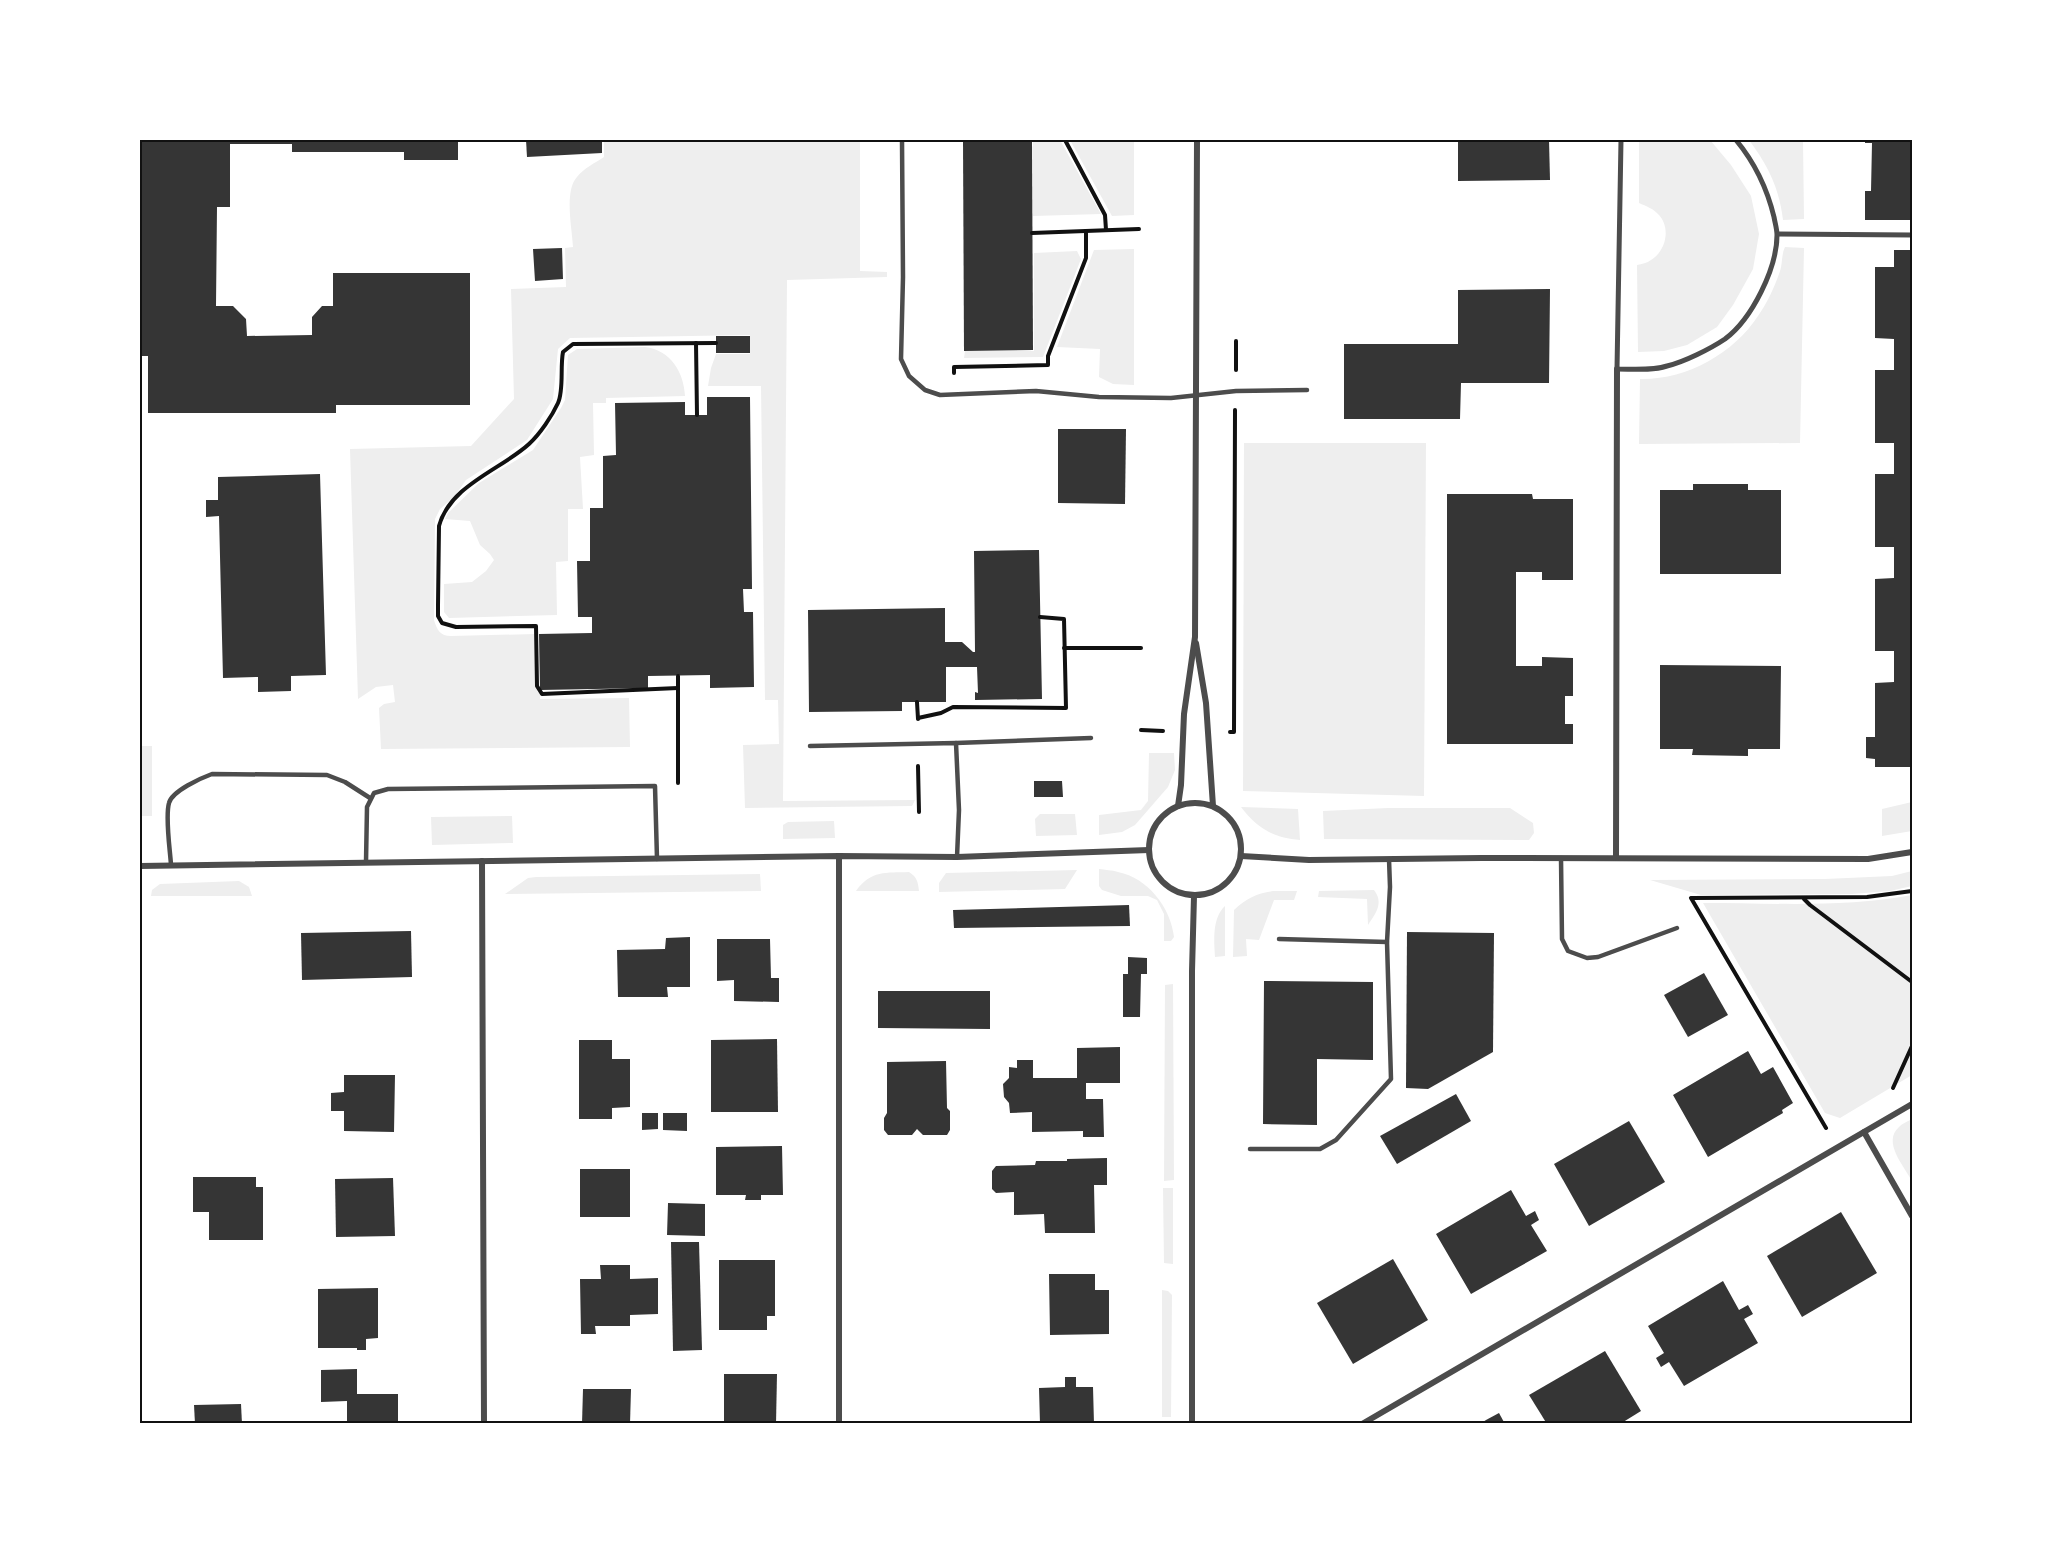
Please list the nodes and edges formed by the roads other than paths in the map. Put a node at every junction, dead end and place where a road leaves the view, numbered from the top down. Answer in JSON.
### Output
{"nodes":[{"id":1,"x":902,"y":140,"type":"edge"},
{"id":2,"x":1197,"y":140,"type":"edge"},
{"id":3,"x":1621,"y":140,"type":"edge"},
{"id":4,"x":1736,"y":140,"type":"edge"},
{"id":5,"x":1778,"y":234,"type":"junction"},
{"id":6,"x":1912,"y":235,"type":"edge"},
{"id":7,"x":1617,"y":369,"type":"junction"},
{"id":8,"x":1307,"y":390,"type":"dead end"},
{"id":9,"x":1196,"y":396,"type":"junction"},
{"id":10,"x":1195,"y":637,"type":"junction"},
{"id":11,"x":1090,"y":738,"type":"dead end"},
{"id":12,"x":956,"y":743,"type":"junction"},
{"id":13,"x":810,"y":746,"type":"dead end"},
{"id":14,"x":370,"y":798,"type":"junction"},
{"id":15,"x":1178,"y":806,"type":"junction"},
{"id":16,"x":1213,"y":806,"type":"junction"},
{"id":17,"x":1149,"y":849,"type":"junction"},
{"id":18,"x":1912,"y":852,"type":"edge"},
{"id":19,"x":839,"y":856,"type":"junction"},
{"id":20,"x":1241,"y":856,"type":"junction"},
{"id":21,"x":957,"y":857,"type":"junction"},
{"id":22,"x":1562,"y":858,"type":"junction"},
{"id":23,"x":1616,"y":858,"type":"junction"},
{"id":24,"x":657,"y":859,"type":"junction"},
{"id":25,"x":1389,"y":859,"type":"junction"},
{"id":26,"x":482,"y":861,"type":"junction"},
{"id":27,"x":366,"y":862,"type":"junction"},
{"id":28,"x":171,"y":865,"type":"junction"},
{"id":29,"x":140,"y":866,"type":"edge"},
{"id":30,"x":1194,"y":896,"type":"junction"},
{"id":31,"x":1677,"y":928,"type":"dead end"},
{"id":32,"x":1279,"y":939,"type":"dead end"},
{"id":33,"x":1387,"y":942,"type":"junction"},
{"id":34,"x":1912,"y":1104,"type":"edge"},
{"id":35,"x":1864,"y":1132,"type":"junction"},
{"id":36,"x":1250,"y":1149,"type":"dead end"},
{"id":37,"x":1912,"y":1216,"type":"edge"},
{"id":38,"x":484,"y":1424,"type":"edge"},
{"id":39,"x":838,"y":1424,"type":"edge"},
{"id":40,"x":1192,"y":1424,"type":"edge"},
{"id":41,"x":1362,"y":1424,"type":"edge"}],
"edges":[{"from":1,"to":9,"type":"lane"},
{"from":2,"to":9,"type":"street"},
{"from":3,"to":7,"type":"street"},
{"from":4,"to":5,"type":"street"},
{"from":5,"to":6,"type":"street"},
{"from":5,"to":7,"type":"street"},
{"from":7,"to":23,"type":"street"},
{"from":8,"to":9,"type":"lane"},
{"from":9,"to":10,"type":"street"},
{"from":10,"to":15,"type":"street"},
{"from":10,"to":16,"type":"street"},
{"from":11,"to":12,"type":"lane"},
{"from":12,"to":13,"type":"lane"},
{"from":12,"to":21,"type":"lane"},
{"from":14,"to":24,"type":"lane"},
{"from":14,"to":27,"type":"lane"},
{"from":14,"to":28,"type":"lane"},
{"from":15,"to":16,"type":"street"},
{"from":15,"to":17,"type":"street"},
{"from":16,"to":20,"type":"street"},
{"from":17,"to":21,"type":"street"},
{"from":17,"to":30,"type":"street"},
{"from":18,"to":23,"type":"street"},
{"from":19,"to":21,"type":"street"},
{"from":19,"to":24,"type":"street"},
{"from":19,"to":39,"type":"street"},
{"from":20,"to":25,"type":"street"},
{"from":20,"to":30,"type":"street"},
{"from":22,"to":23,"type":"street"},
{"from":22,"to":25,"type":"street"},
{"from":22,"to":31,"type":"lane"},
{"from":24,"to":26,"type":"street"},
{"from":25,"to":33,"type":"lane"},
{"from":26,"to":27,"type":"street"},
{"from":26,"to":38,"type":"street"},
{"from":27,"to":28,"type":"street"},
{"from":28,"to":29,"type":"street"},
{"from":30,"to":40,"type":"street"},
{"from":32,"to":33,"type":"lane"},
{"from":33,"to":36,"type":"lane"},
{"from":34,"to":35,"type":"street"},
{"from":35,"to":37,"type":"street"},
{"from":35,"to":41,"type":"street"}]}
